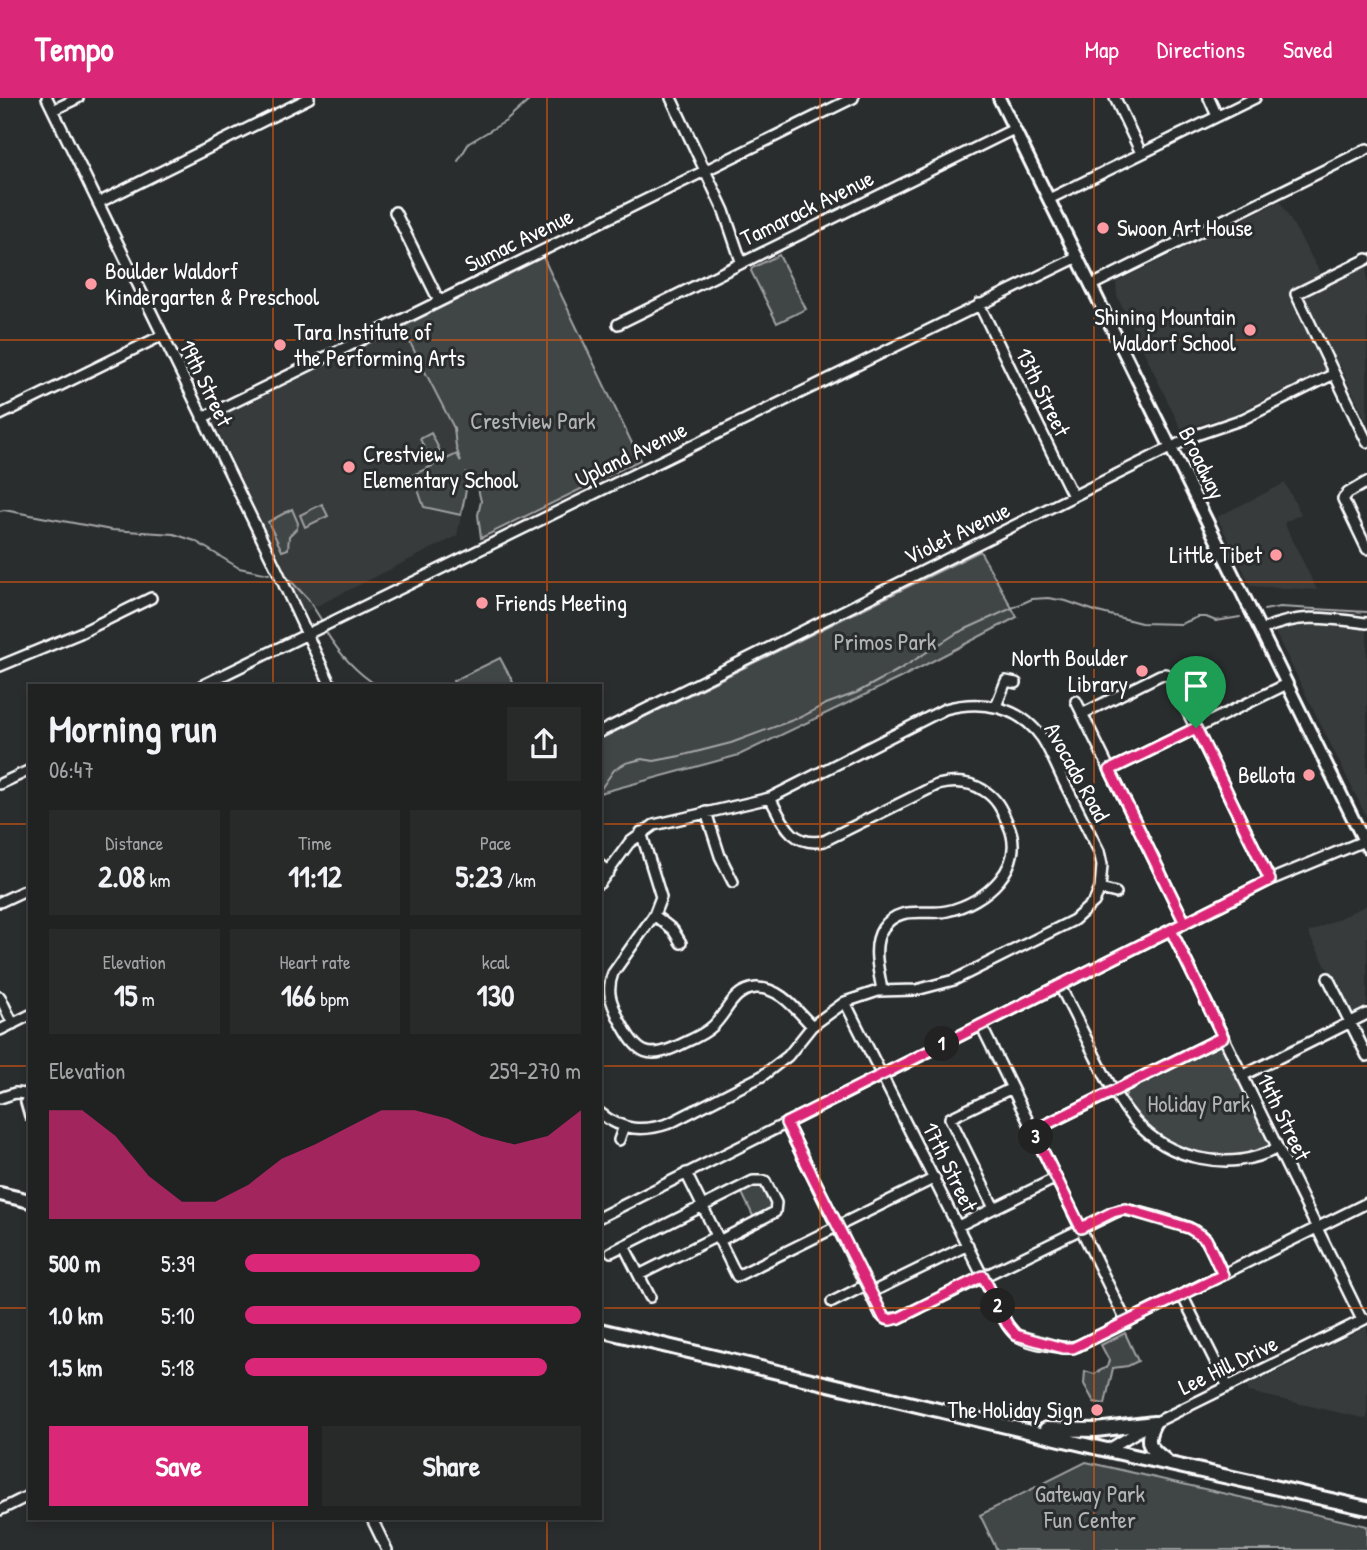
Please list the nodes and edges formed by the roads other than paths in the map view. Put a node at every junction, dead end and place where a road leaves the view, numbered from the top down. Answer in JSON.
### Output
{"nodes":[{"id":1,"x":47,"y":98,"type":"edge"},
{"id":2,"x":78,"y":98,"type":"edge"},
{"id":3,"x":309,"y":98,"type":"edge"},
{"id":4,"x":671,"y":98,"type":"edge"},
{"id":5,"x":853,"y":98,"type":"edge"},
{"id":6,"x":999,"y":98,"type":"edge"},
{"id":7,"x":1115,"y":98,"type":"edge"},
{"id":8,"x":1209,"y":98,"type":"edge"},
{"id":9,"x":1255,"y":98,"type":"edge"},
{"id":10,"x":53,"y":110,"type":"junction"},
{"id":11,"x":1217,"y":116,"type":"junction"},
{"id":12,"x":1014,"y":129,"type":"junction"},
{"id":13,"x":1367,"y":149,"type":"edge"},
{"id":14,"x":1141,"y":153,"type":"junction"},
{"id":15,"x":705,"y":171,"type":"junction"},
{"id":16,"x":1049,"y":199,"type":"junction"},
{"id":17,"x":98,"y":203,"type":"junction"},
{"id":18,"x":395,"y":212,"type":"dead end"},
{"id":19,"x":1078,"y":257,"type":"junction"},
{"id":20,"x":1367,"y":259,"type":"edge"},
{"id":21,"x":741,"y":261,"type":"junction"},
{"id":22,"x":1092,"y":285,"type":"junction"},
{"id":23,"x":439,"y":301,"type":"junction"},
{"id":24,"x":979,"y":304,"type":"junction"},
{"id":25,"x":618,"y":324,"type":"dead end"},
{"id":26,"x":162,"y":336,"type":"junction"},
{"id":27,"x":1334,"y":374,"type":"junction"},
{"id":28,"x":0,"y":415,"type":"edge"},
{"id":29,"x":202,"y":418,"type":"junction"},
{"id":30,"x":1367,"y":442,"type":"edge"},
{"id":31,"x":1170,"y":447,"type":"junction"},
{"id":32,"x":1367,"y":482,"type":"edge"},
{"id":33,"x":1073,"y":496,"type":"junction"},
{"id":34,"x":1367,"y":549,"type":"edge"},
{"id":35,"x":152,"y":598,"type":"dead end"},
{"id":36,"x":1367,"y":623,"type":"edge"},
{"id":37,"x":1261,"y":630,"type":"junction"},
{"id":38,"x":306,"y":635,"type":"junction"},
{"id":39,"x":0,"y":666,"type":"edge"},
{"id":40,"x":1016,"y":683,"type":"dead end"},
{"id":41,"x":205,"y":684,"type":"edge"},
{"id":42,"x":330,"y":684,"type":"edge"},
{"id":43,"x":1287,"y":684,"type":"junction"},
{"id":44,"x":1076,"y":701,"type":"dead end"},
{"id":45,"x":996,"y":706,"type":"junction"},
{"id":46,"x":1082,"y":714,"type":"junction"},
{"id":47,"x":1196,"y":728,"type":"junction"},
{"id":48,"x":602,"y":731,"type":"edge"},
{"id":49,"x":1110,"y":770,"type":"junction"},
{"id":50,"x":28,"y":771,"type":"edge"},
{"id":51,"x":0,"y":784,"type":"edge"},
{"id":52,"x":770,"y":798,"type":"junction"},
{"id":53,"x":706,"y":812,"type":"junction"},
{"id":54,"x":641,"y":832,"type":"junction"},
{"id":55,"x":1365,"y":844,"type":"edge"},
{"id":56,"x":602,"y":866,"type":"edge"},
{"id":57,"x":609,"y":872,"type":"junction"},
{"id":58,"x":1270,"y":880,"type":"junction"},
{"id":59,"x":602,"y":881,"type":"edge"},
{"id":60,"x":733,"y":882,"type":"dead end"},
{"id":61,"x":28,"y":889,"type":"edge"},
{"id":62,"x":1100,"y":889,"type":"junction"},
{"id":63,"x":1116,"y":893,"type":"dead end"},
{"id":64,"x":0,"y":902,"type":"edge"},
{"id":65,"x":654,"y":915,"type":"junction"},
{"id":66,"x":1185,"y":923,"type":"junction"},
{"id":67,"x":1171,"y":930,"type":"junction"},
{"id":68,"x":681,"y":943,"type":"dead end"},
{"id":69,"x":1328,"y":978,"type":"dead end"},
{"id":70,"x":1060,"y":985,"type":"junction"},
{"id":71,"x":882,"y":990,"type":"junction"},
{"id":72,"x":0,"y":997,"type":"edge"},
{"id":73,"x":845,"y":1002,"type":"junction"},
{"id":74,"x":1367,"y":1014,"type":"edge"},
{"id":75,"x":28,"y":1016,"type":"edge"},
{"id":76,"x":1350,"y":1023,"type":"junction"},
{"id":77,"x":13,"y":1024,"type":"junction"},
{"id":78,"x":981,"y":1025,"type":"junction"},
{"id":79,"x":812,"y":1026,"type":"junction"},
{"id":80,"x":0,"y":1030,"type":"edge"},
{"id":81,"x":1223,"y":1037,"type":"junction"},
{"id":82,"x":1367,"y":1056,"type":"edge"},
{"id":83,"x":883,"y":1074,"type":"junction"},
{"id":84,"x":1242,"y":1076,"type":"junction"},
{"id":85,"x":1012,"y":1088,"type":"junction"},
{"id":86,"x":28,"y":1091,"type":"edge"},
{"id":87,"x":1113,"y":1092,"type":"junction"},
{"id":88,"x":0,"y":1098,"type":"edge"},
{"id":89,"x":602,"y":1114,"type":"edge"},
{"id":90,"x":786,"y":1123,"type":"junction"},
{"id":91,"x":624,"y":1126,"type":"junction"},
{"id":92,"x":1033,"y":1131,"type":"junction"},
{"id":93,"x":619,"y":1140,"type":"dead end"},
{"id":94,"x":1278,"y":1149,"type":"junction"},
{"id":95,"x":686,"y":1173,"type":"junction"},
{"id":96,"x":934,"y":1178,"type":"junction"},
{"id":97,"x":1056,"y":1178,"type":"junction"},
{"id":98,"x":0,"y":1194,"type":"edge"},
{"id":99,"x":28,"y":1201,"type":"edge"},
{"id":100,"x":1367,"y":1203,"type":"edge"},
{"id":101,"x":702,"y":1206,"type":"junction"},
{"id":102,"x":994,"y":1208,"type":"junction"},
{"id":103,"x":602,"y":1216,"type":"edge"},
{"id":104,"x":837,"y":1226,"type":"junction"},
{"id":105,"x":958,"y":1226,"type":"junction"},
{"id":106,"x":1081,"y":1228,"type":"junction"},
{"id":107,"x":1317,"y":1228,"type":"junction"},
{"id":108,"x":718,"y":1239,"type":"junction"},
{"id":109,"x":968,"y":1245,"type":"junction"},
{"id":110,"x":624,"y":1246,"type":"junction"},
{"id":111,"x":611,"y":1252,"type":"dead end"},
{"id":112,"x":639,"y":1275,"type":"junction"},
{"id":113,"x":1223,"y":1275,"type":"junction"},
{"id":114,"x":983,"y":1276,"type":"junction"},
{"id":115,"x":868,"y":1289,"type":"junction"},
{"id":116,"x":1182,"y":1295,"type":"junction"},
{"id":117,"x":650,"y":1297,"type":"dead end"},
{"id":118,"x":832,"y":1302,"type":"dead end"},
{"id":119,"x":1364,"y":1319,"type":"edge"},
{"id":120,"x":1127,"y":1323,"type":"junction"},
{"id":121,"x":602,"y":1331,"type":"edge"},
{"id":122,"x":1228,"y":1387,"type":"junction"},
{"id":123,"x":1154,"y":1423,"type":"junction"},
{"id":124,"x":1020,"y":1428,"type":"junction"},
{"id":125,"x":1107,"y":1450,"type":"junction"},
{"id":126,"x":1167,"y":1462,"type":"junction"},
{"id":127,"x":28,"y":1496,"type":"edge"},
{"id":128,"x":1367,"y":1508,"type":"edge"},
{"id":129,"x":0,"y":1510,"type":"edge"},
{"id":130,"x":372,"y":1520,"type":"edge"},
{"id":131,"x":387,"y":1550,"type":"edge"}],
"edges":[{"from":1,"to":10,"type":"street","name":"19th Street"},
{"from":2,"to":10,"type":"street"},
{"from":3,"to":17,"type":"street"},
{"from":4,"to":15,"type":"street"},
{"from":5,"to":15,"type":"street","name":"Sumac Avenue"},
{"from":6,"to":12,"type":"main road","name":"Broadway"},
{"from":7,"to":14,"type":"street"},
{"from":8,"to":11,"type":"street"},
{"from":9,"to":11,"type":"street"},
{"from":10,"to":17,"type":"street","name":"19th Street"},
{"from":11,"to":14,"type":"street"},
{"from":12,"to":16,"type":"main road","name":"Broadway"},
{"from":12,"to":21,"type":"street","name":"Tamarack Avenue"},
{"from":13,"to":22,"type":"street"},
{"from":14,"to":16,"type":"street"},
{"from":15,"to":21,"type":"street"},
{"from":15,"to":23,"type":"street","name":"Sumac Avenue"},
{"from":16,"to":19,"type":"main road","name":"Broadway"},
{"from":17,"to":26,"type":"street","name":"19th Street"},
{"from":18,"to":23,"type":"street"},
{"from":19,"to":22,"type":"main road","name":"Broadway"},
{"from":19,"to":24,"type":"street","name":"Upland Avenue"},
{"from":20,"to":27,"type":"street"},
{"from":21,"to":25,"type":"street","name":"Tamarack Avenue"},
{"from":22,"to":31,"type":"main road","name":"Broadway"},
{"from":23,"to":29,"type":"street","name":"Sumac Avenue"},
{"from":24,"to":33,"type":"street","name":"13th Street"},
{"from":24,"to":38,"type":"street","name":"Upland Avenue"},
{"from":26,"to":28,"type":"street"},
{"from":26,"to":29,"type":"street","name":"19th Street"},
{"from":27,"to":30,"type":"street"},
{"from":27,"to":31,"type":"street","name":"Violet Avenue"},
{"from":29,"to":38,"type":"street","name":"19th Street"},
{"from":31,"to":33,"type":"street","name":"Violet Avenue"},
{"from":31,"to":37,"type":"main road","name":"Broadway"},
{"from":32,"to":34,"type":"street"},
{"from":33,"to":48,"type":"street","name":"Violet Avenue"},
{"from":35,"to":39,"type":"street"},
{"from":36,"to":37,"type":"street"},
{"from":37,"to":43,"type":"main road","name":"Broadway"},
{"from":38,"to":41,"type":"street","name":"Upland Avenue"},
{"from":38,"to":42,"type":"street","name":"19th Street"},
{"from":40,"to":45,"type":"street"},
{"from":43,"to":47,"type":"street"},
{"from":43,"to":55,"type":"main road","name":"Broadway"},
{"from":44,"to":46,"type":"street"},
{"from":45,"to":52,"type":"street","name":"Avocado Road"},
{"from":45,"to":62,"type":"street","name":"Avocado Road"},
{"from":46,"to":47,"type":"street"},
{"from":46,"to":49,"type":"street"},
{"from":47,"to":49,"type":"street"},
{"from":47,"to":58,"type":"street"},
{"from":49,"to":66,"type":"street"},
{"from":50,"to":51,"type":"street"},
{"from":52,"to":53,"type":"street","name":"Avocado Road"},
{"from":52,"to":71,"type":"street"},
{"from":53,"to":54,"type":"street","name":"Avocado Road"},
{"from":53,"to":60,"type":"street"},
{"from":54,"to":57,"type":"street","name":"Avocado Road"},
{"from":54,"to":65,"type":"street"},
{"from":55,"to":58,"type":"street"},
{"from":56,"to":57,"type":"street"},
{"from":57,"to":59,"type":"street","name":"Avocado Road"},
{"from":58,"to":66,"type":"street"},
{"from":61,"to":64,"type":"street"},
{"from":62,"to":63,"type":"street"},
{"from":62,"to":71,"type":"street"},
{"from":65,"to":68,"type":"street"},
{"from":65,"to":79,"type":"street"},
{"from":66,"to":67,"type":"street"},
{"from":67,"to":70,"type":"street"},
{"from":67,"to":81,"type":"street","name":"14th Street"},
{"from":69,"to":76,"type":"street"},
{"from":70,"to":78,"type":"street"},
{"from":70,"to":87,"type":"street"},
{"from":71,"to":73,"type":"street"},
{"from":72,"to":77,"type":"street"},
{"from":73,"to":79,"type":"street"},
{"from":73,"to":83,"type":"street","name":"17th Street"},
{"from":74,"to":76,"type":"street"},
{"from":75,"to":77,"type":"street"},
{"from":76,"to":82,"type":"street"},
{"from":76,"to":84,"type":"street"},
{"from":77,"to":80,"type":"street"},
{"from":78,"to":83,"type":"street"},
{"from":78,"to":85,"type":"street"},
{"from":79,"to":91,"type":"street"},
{"from":81,"to":84,"type":"street","name":"14th Street"},
{"from":81,"to":87,"type":"street"},
{"from":83,"to":90,"type":"street"},
{"from":83,"to":96,"type":"street","name":"17th Street"},
{"from":84,"to":94,"type":"street","name":"14th Street"},
{"from":85,"to":92,"type":"street"},
{"from":85,"to":102,"type":"street"},
{"from":86,"to":88,"type":"street"},
{"from":87,"to":92,"type":"street"},
{"from":87,"to":94,"type":"street"},
{"from":89,"to":91,"type":"street"},
{"from":90,"to":95,"type":"street"},
{"from":90,"to":104,"type":"street"},
{"from":91,"to":93,"type":"street"},
{"from":92,"to":97,"type":"street"},
{"from":94,"to":107,"type":"street","name":"14th Street"},
{"from":95,"to":101,"type":"street"},
{"from":95,"to":103,"type":"street"},
{"from":96,"to":104,"type":"street"},
{"from":96,"to":105,"type":"street","name":"17th Street"},
{"from":97,"to":102,"type":"street"},
{"from":97,"to":106,"type":"street"},
{"from":98,"to":99,"type":"highway"},
{"from":100,"to":107,"type":"street","name":"17th Street"},
{"from":101,"to":108,"type":"street"},
{"from":101,"to":108,"type":"street"},
{"from":101,"to":110,"type":"street"},
{"from":102,"to":105,"type":"street"},
{"from":104,"to":108,"type":"street"},
{"from":104,"to":115,"type":"street"},
{"from":105,"to":109,"type":"street","name":"17th Street"},
{"from":106,"to":113,"type":"street"},
{"from":106,"to":114,"type":"street"},
{"from":106,"to":120,"type":"street"},
{"from":107,"to":113,"type":"street","name":"17th Street"},
{"from":107,"to":119,"type":"street","name":"14th Street"},
{"from":108,"to":112,"type":"street"},
{"from":109,"to":114,"type":"street","name":"17th Street"},
{"from":109,"to":115,"type":"street"},
{"from":110,"to":111,"type":"street"},
{"from":110,"to":112,"type":"street"},
{"from":112,"to":117,"type":"street"},
{"from":113,"to":116,"type":"street","name":"17th Street"},
{"from":114,"to":115,"type":"street"},
{"from":114,"to":120,"type":"street","name":"17th Street"},
{"from":115,"to":118,"type":"street"},
{"from":116,"to":120,"type":"street","name":"17th Street"},
{"from":116,"to":122,"type":"street"},
{"from":119,"to":122,"type":"street","name":"Lee Hill Drive"},
{"from":121,"to":124,"type":"highway"},
{"from":122,"to":123,"type":"street","name":"Lee Hill Drive"},
{"from":123,"to":124,"type":"highway"},
{"from":123,"to":125,"type":"street","name":"Lee Hill Drive"},
{"from":123,"to":126,"type":"highway"},
{"from":124,"to":125,"type":"highway"},
{"from":125,"to":126,"type":"highway"},
{"from":126,"to":128,"type":"highway"},
{"from":127,"to":129,"type":"street"},
{"from":130,"to":131,"type":"street"}]}
